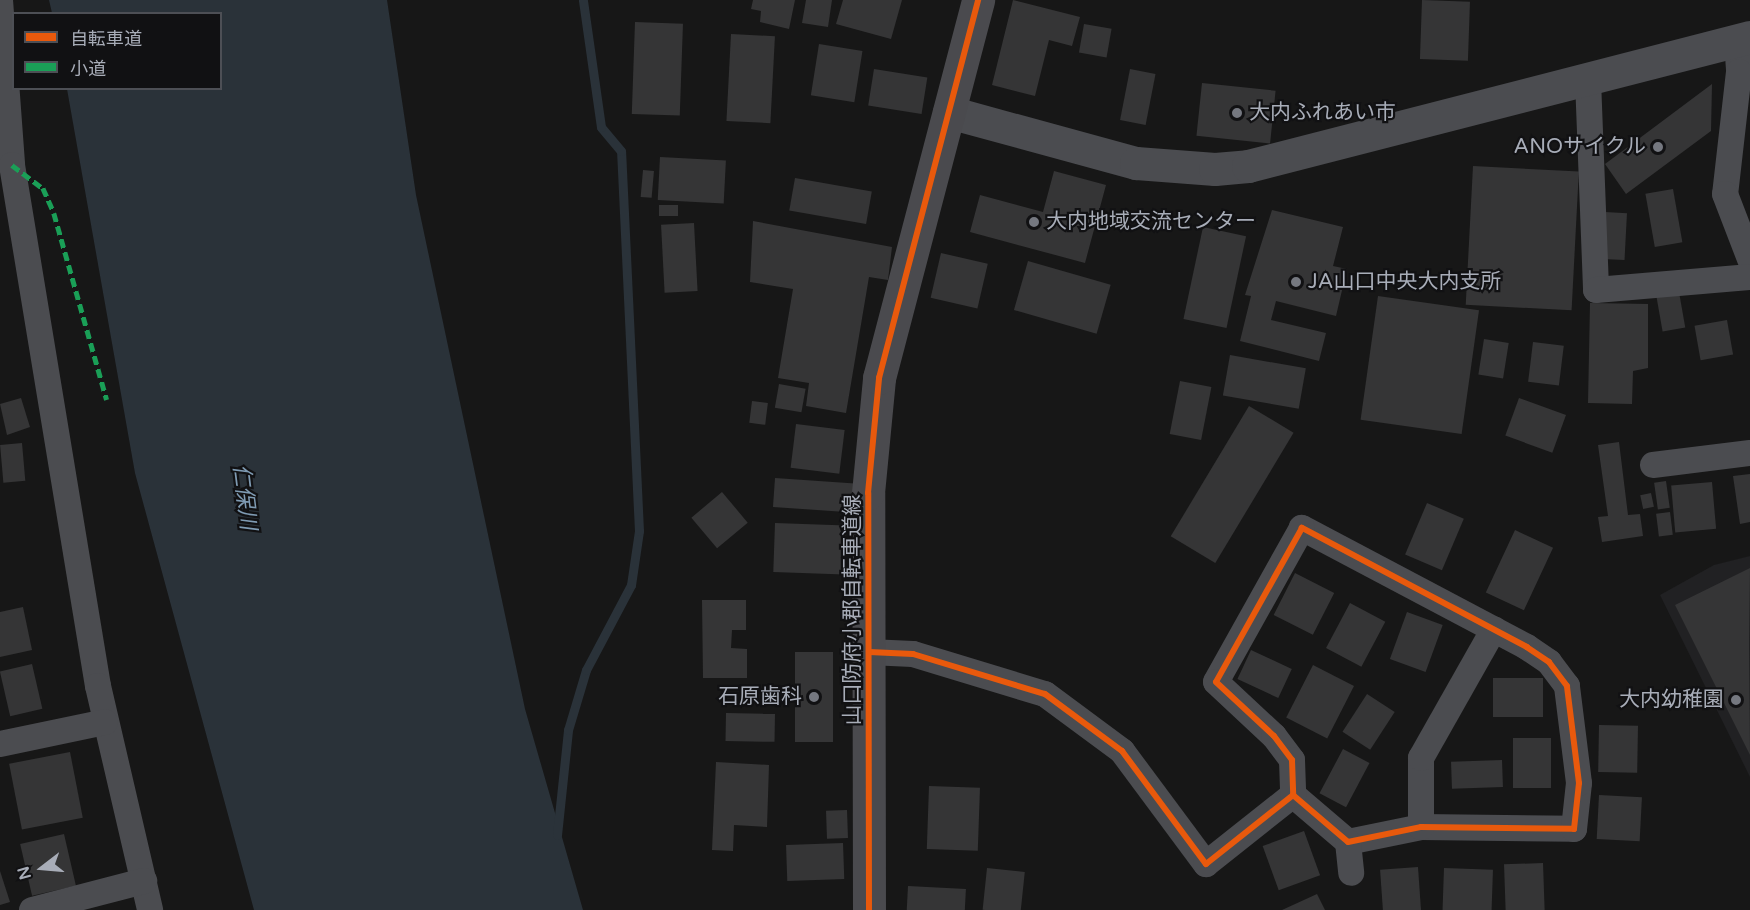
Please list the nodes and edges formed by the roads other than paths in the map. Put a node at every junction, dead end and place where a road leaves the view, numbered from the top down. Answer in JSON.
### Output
{"nodes":[{"id":1,"x":0,"y":0,"type":"edge"},
{"id":2,"x":978,"y":0,"type":"edge"},
{"id":3,"x":1744,"y":39,"type":"edge"},
{"id":4,"x":1588,"y":80,"type":"junction"},
{"id":5,"x":949,"y":112,"type":"junction"},
{"id":6,"x":6,"y":165,"type":"edge"},
{"id":7,"x":1750,"y":259,"type":"edge"},
{"id":8,"x":1750,"y":277,"type":"edge"},
{"id":9,"x":1750,"y":453,"type":"edge"},
{"id":10,"x":1653,"y":465,"type":"dead end"},
{"id":11,"x":1494,"y":629,"type":"junction"},
{"id":12,"x":869,"y":652,"type":"junction"},
{"id":13,"x":105,"y":722,"type":"junction"},
{"id":14,"x":0,"y":744,"type":"edge"},
{"id":15,"x":1293,"y":795,"type":"junction"},
{"id":16,"x":1421,"y":826,"type":"junction"},
{"id":17,"x":1348,"y":842,"type":"junction"},
{"id":18,"x":1351,"y":873,"type":"dead end"},
{"id":19,"x":144,"y":881,"type":"junction"},
{"id":20,"x":32,"y":910,"type":"edge"},
{"id":21,"x":150,"y":910,"type":"edge"},
{"id":22,"x":870,"y":910,"type":"edge"}],
"edges":[{"from":1,"to":6,"type":"street"},
{"from":2,"to":5,"type":"main road","name":"山口防府小郡自転車道線"},
{"from":3,"to":4,"type":"street"},
{"from":3,"to":7,"type":"street"},
{"from":4,"to":5,"type":"street"},
{"from":4,"to":8,"type":"street"},
{"from":5,"to":12,"type":"main road","name":"山口防府小郡自転車道線"},
{"from":6,"to":13,"type":"street"},
{"from":9,"to":10,"type":"street"},
{"from":11,"to":15,"type":"street"},
{"from":11,"to":16,"type":"street"},
{"from":11,"to":16,"type":"street"},
{"from":12,"to":15,"type":"street"},
{"from":12,"to":22,"type":"main road","name":"山口防府小郡自転車道線"},
{"from":13,"to":14,"type":"street"},
{"from":13,"to":19,"type":"street"},
{"from":15,"to":17,"type":"street"},
{"from":16,"to":17,"type":"street"},
{"from":17,"to":18,"type":"street"},
{"from":19,"to":20,"type":"street"},
{"from":19,"to":21,"type":"street"}]}
